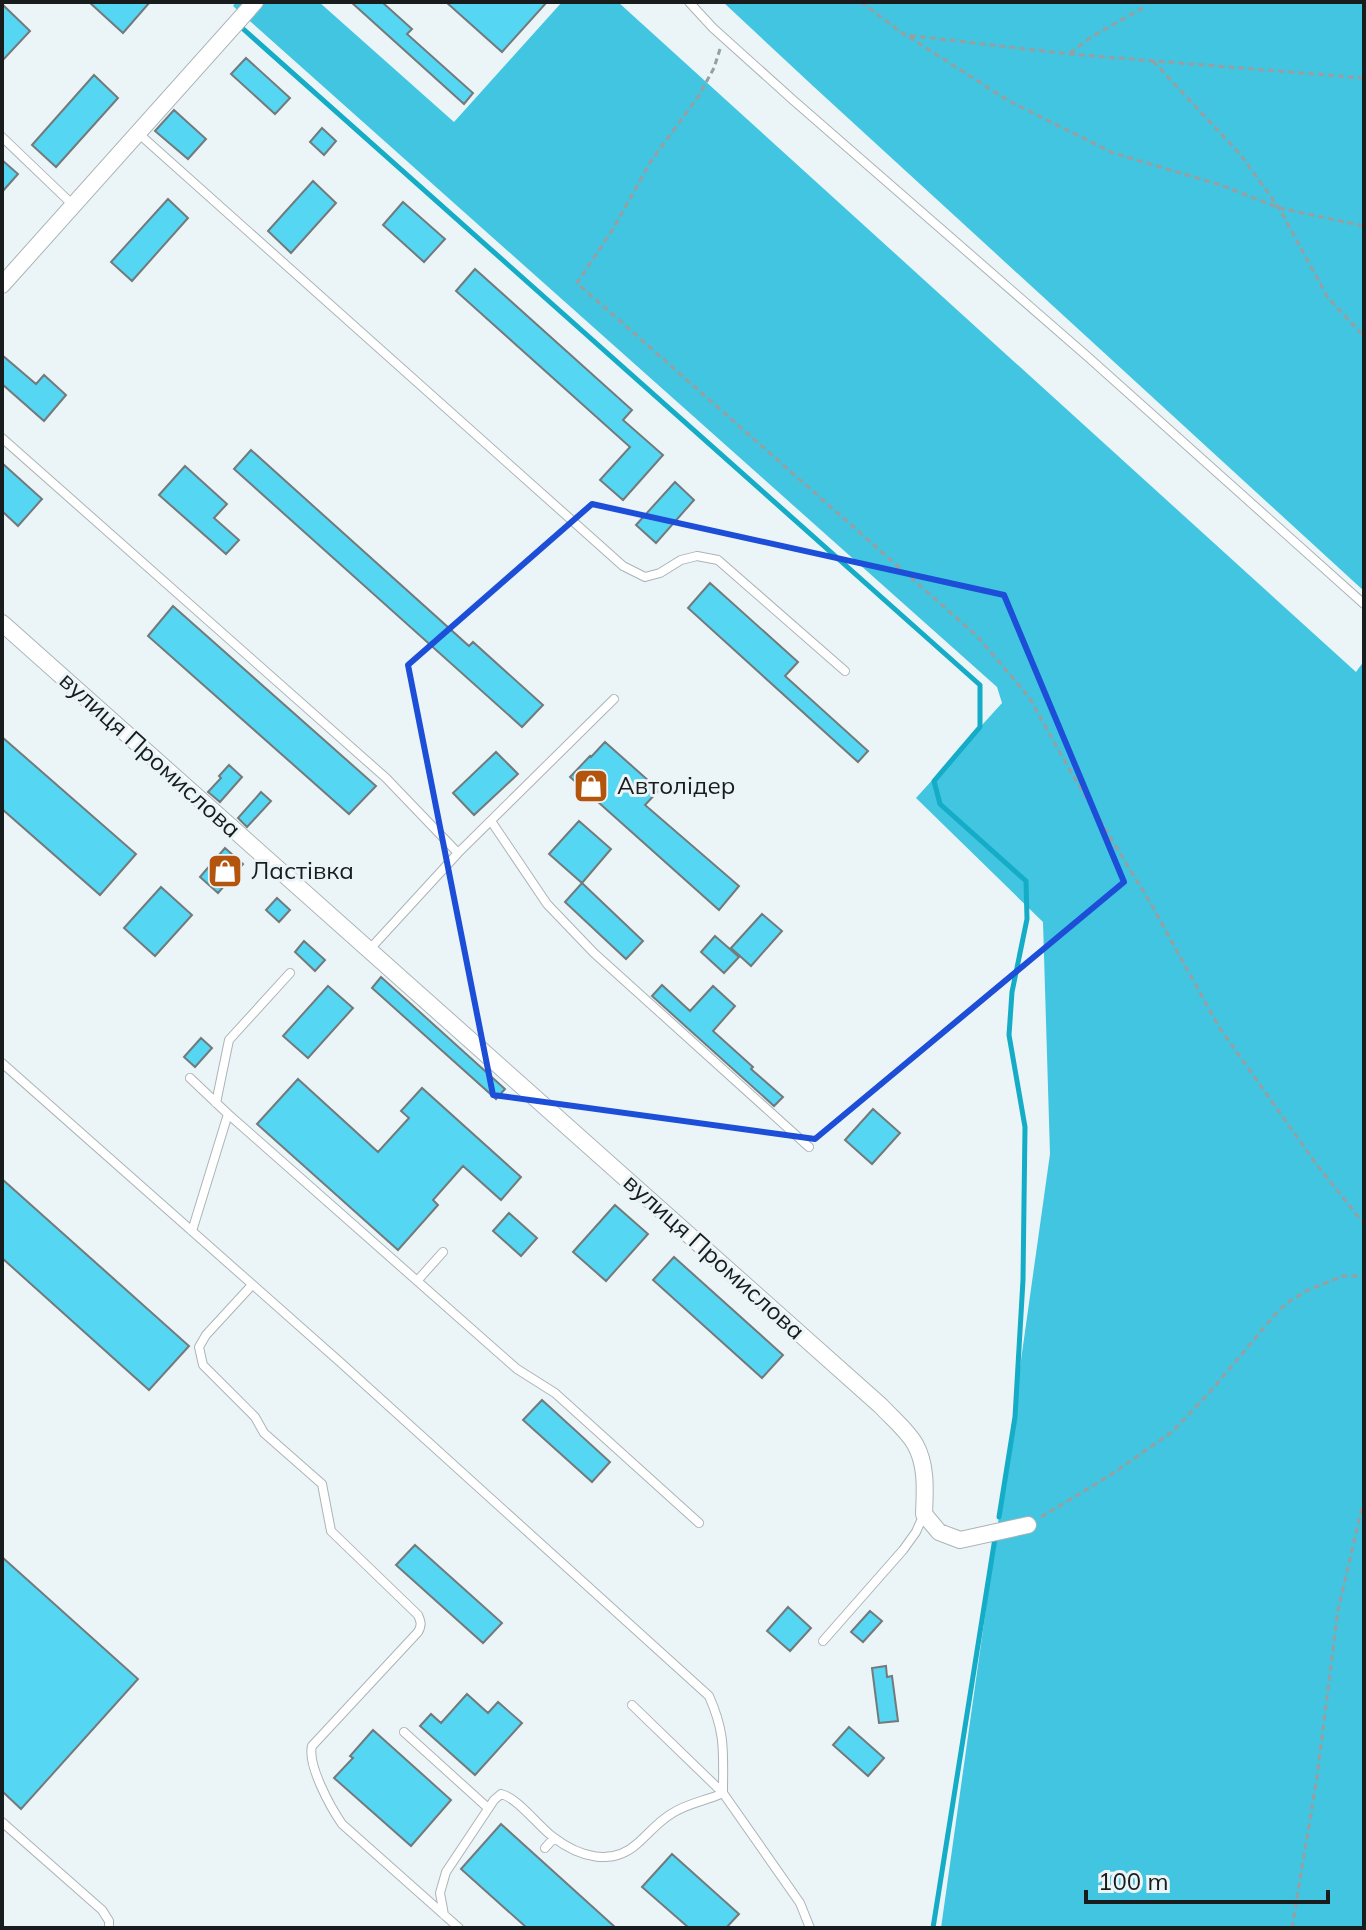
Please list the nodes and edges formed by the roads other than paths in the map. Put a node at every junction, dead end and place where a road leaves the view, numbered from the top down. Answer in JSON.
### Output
{"nodes":[{"id":1,"x":255,"y":2,"type":"edge"},
{"id":2,"x":689,"y":2,"type":"edge"},
{"id":3,"x":138,"y":133,"type":"junction"},
{"id":4,"x":2,"y":137,"type":"edge"},
{"id":5,"x":73,"y":205,"type":"junction"},
{"id":6,"x":2,"y":285,"type":"edge"},
{"id":7,"x":2,"y":438,"type":"edge"},
{"id":8,"x":1364,"y":604,"type":"edge"},
{"id":9,"x":2,"y":623,"type":"edge"},
{"id":10,"x":845,"y":671,"type":"dead end"},
{"id":11,"x":614,"y":699,"type":"dead end"},
{"id":12,"x":491,"y":821,"type":"junction"},
{"id":13,"x":458,"y":853,"type":"junction"},
{"id":14,"x":369,"y":950,"type":"junction"},
{"id":15,"x":290,"y":973,"type":"dead end"},
{"id":16,"x":2,"y":1063,"type":"edge"},
{"id":17,"x":190,"y":1078,"type":"dead end"},
{"id":18,"x":216,"y":1103,"type":"junction"},
{"id":19,"x":228,"y":1114,"type":"junction"},
{"id":20,"x":809,"y":1147,"type":"dead end"},
{"id":21,"x":192,"y":1231,"type":"junction"},
{"id":22,"x":443,"y":1252,"type":"dead end"},
{"id":23,"x":417,"y":1281,"type":"junction"},
{"id":24,"x":252,"y":1285,"type":"junction"},
{"id":25,"x":924,"y":1514,"type":"junction"},
{"id":26,"x":699,"y":1523,"type":"dead end"},
{"id":27,"x":1028,"y":1525,"type":"road end"},
{"id":28,"x":823,"y":1641,"type":"dead end"},
{"id":29,"x":632,"y":1705,"type":"dead end"},
{"id":30,"x":404,"y":1732,"type":"dead end"},
{"id":31,"x":723,"y":1793,"type":"junction"},
{"id":32,"x":488,"y":1808,"type":"junction"},
{"id":33,"x":2,"y":1822,"type":"edge"},
{"id":34,"x":554,"y":1838,"type":"junction"},
{"id":35,"x":545,"y":1848,"type":"dead end"},
{"id":36,"x":444,"y":1915,"type":"junction"},
{"id":37,"x":109,"y":1928,"type":"edge"},
{"id":38,"x":459,"y":1928,"type":"edge"},
{"id":39,"x":810,"y":1928,"type":"edge"}],
"edges":[{"from":1,"to":3,"type":"street"},
{"from":2,"to":8,"type":"lane"},
{"from":3,"to":5,"type":"street"},
{"from":3,"to":10,"type":"lane"},
{"from":4,"to":5,"type":"lane"},
{"from":5,"to":6,"type":"street"},
{"from":7,"to":13,"type":"lane"},
{"from":9,"to":14,"type":"street","name":"вулиця Промислова"},
{"from":11,"to":12,"type":"lane"},
{"from":12,"to":13,"type":"lane"},
{"from":12,"to":20,"type":"lane"},
{"from":13,"to":14,"type":"lane"},
{"from":14,"to":25,"type":"street","name":"вулиця Промислова"},
{"from":15,"to":18,"type":"lane"},
{"from":16,"to":21,"type":"lane"},
{"from":17,"to":18,"type":"lane"},
{"from":18,"to":19,"type":"lane"},
{"from":19,"to":21,"type":"lane"},
{"from":19,"to":23,"type":"lane"},
{"from":21,"to":24,"type":"lane"},
{"from":22,"to":23,"type":"lane"},
{"from":23,"to":26,"type":"lane"},
{"from":24,"to":31,"type":"lane"},
{"from":24,"to":36,"type":"lane"},
{"from":25,"to":27,"type":"street"},
{"from":25,"to":28,"type":"lane"},
{"from":29,"to":31,"type":"lane"},
{"from":30,"to":32,"type":"lane"},
{"from":31,"to":34,"type":"lane"},
{"from":31,"to":39,"type":"lane"},
{"from":32,"to":34,"type":"lane"},
{"from":32,"to":36,"type":"lane"},
{"from":33,"to":37,"type":"lane"},
{"from":34,"to":35,"type":"lane"},
{"from":36,"to":38,"type":"lane"}]}
